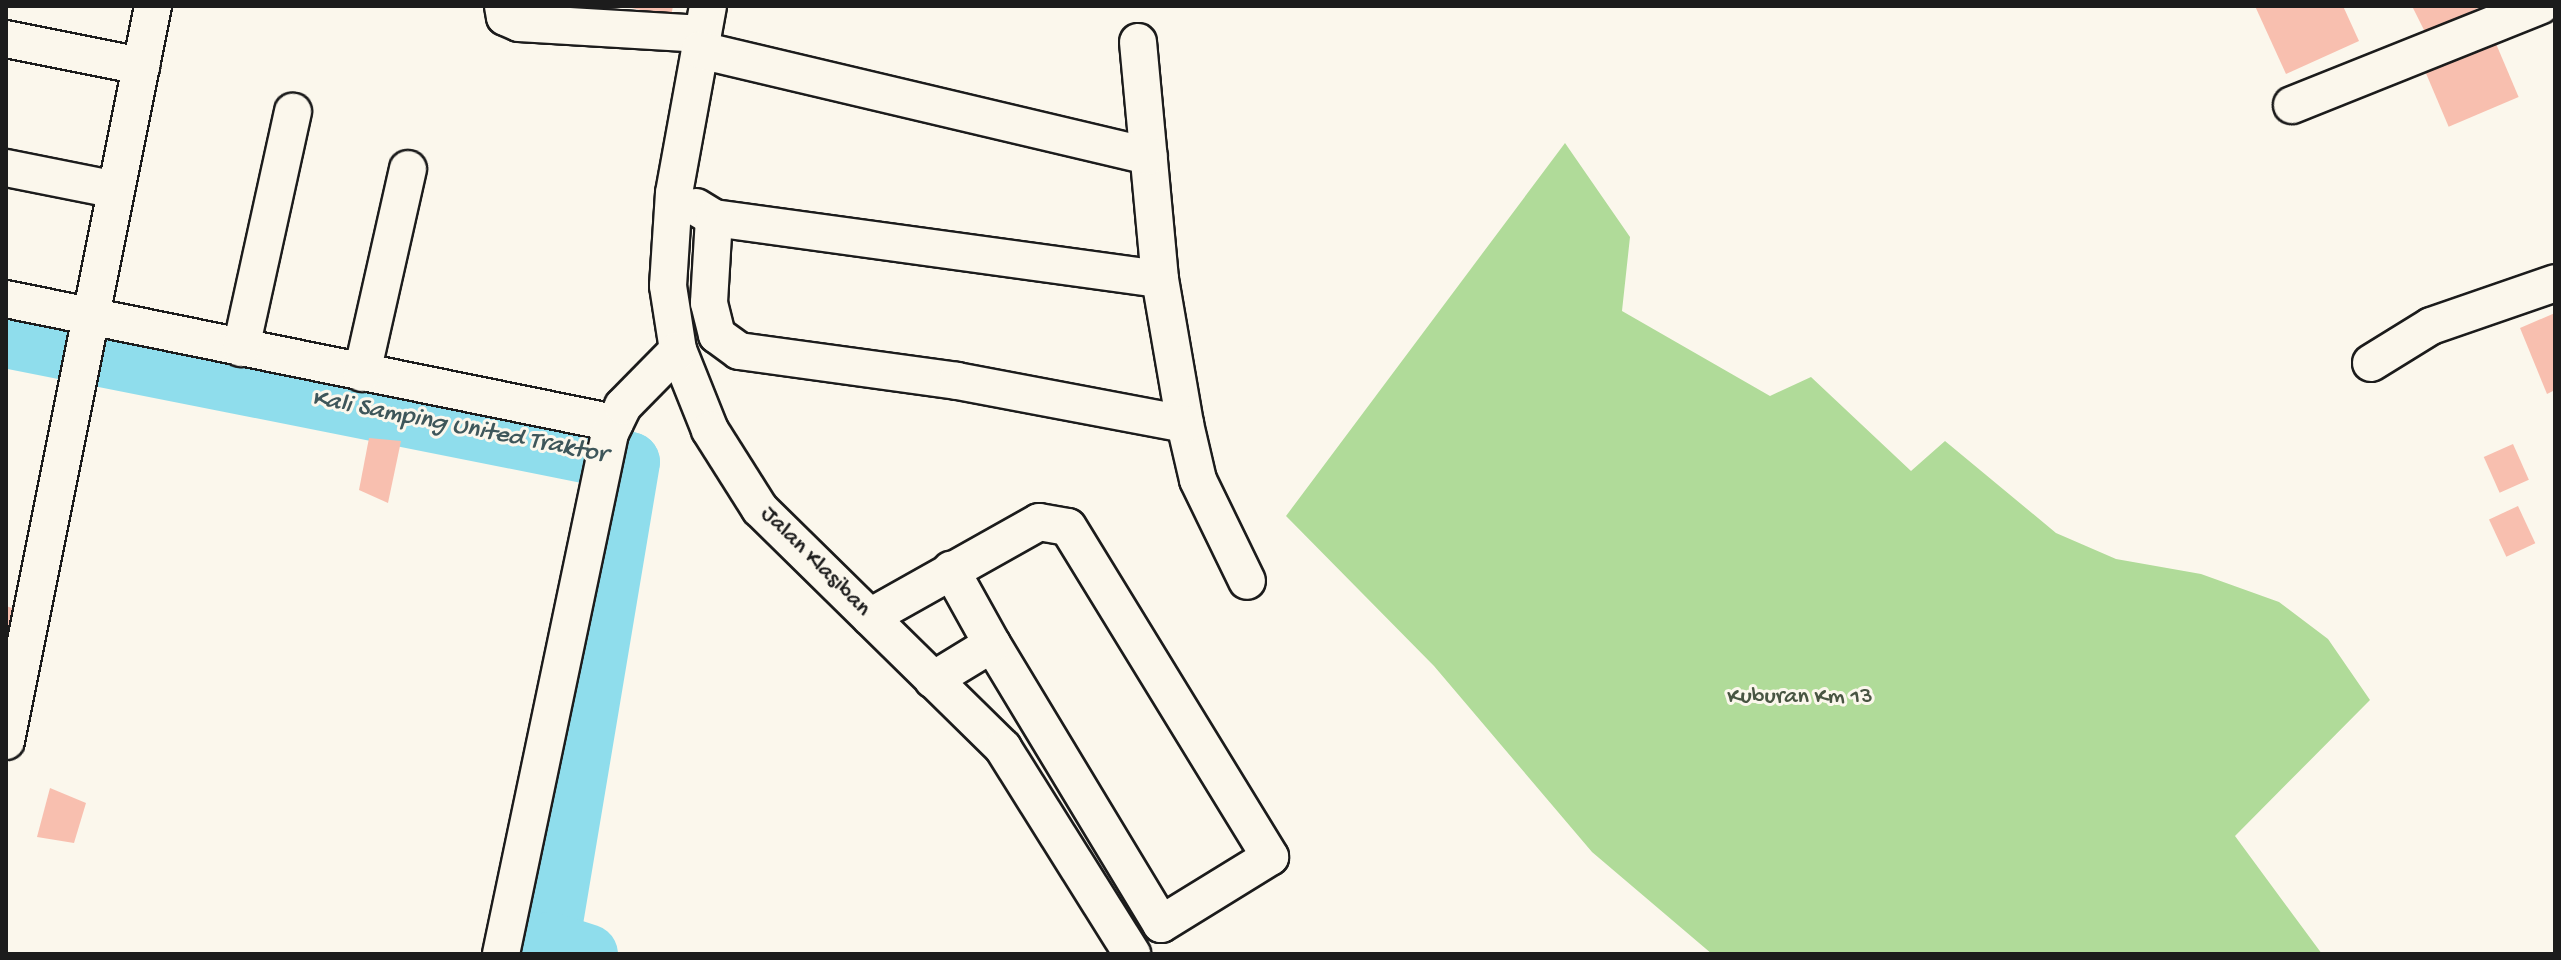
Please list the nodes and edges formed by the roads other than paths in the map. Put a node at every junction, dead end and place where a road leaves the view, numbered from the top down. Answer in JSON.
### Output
{"nodes":[{"id":1,"x":153,"y":6,"type":"edge"},
{"id":2,"x":503,"y":6,"type":"edge"},
{"id":3,"x":2540,"y":6,"type":"edge"},
{"id":4,"x":704,"y":30,"type":"edge"},
{"id":5,"x":6,"y":39,"type":"edge"},
{"id":6,"x":1138,"y":42,"type":"dead end"},
{"id":7,"x":141,"y":66,"type":"junction"},
{"id":8,"x":2292,"y":105,"type":"dead end"},
{"id":9,"x":293,"y":112,"type":"dead end"},
{"id":10,"x":1149,"y":156,"type":"junction"},
{"id":11,"x":6,"y":168,"type":"edge"},
{"id":12,"x":408,"y":169,"type":"dead end"},
{"id":13,"x":116,"y":190,"type":"junction"},
{"id":14,"x":674,"y":193,"type":"junction"},
{"id":15,"x":714,"y":218,"type":"junction"},
{"id":16,"x":1160,"y":279,"type":"junction"},
{"id":17,"x":2555,"y":283,"type":"edge"},
{"id":18,"x":6,"y":299,"type":"edge"},
{"id":19,"x":87,"y":337,"type":"junction"},
{"id":20,"x":241,"y":348,"type":"junction"},
{"id":21,"x":678,"y":350,"type":"junction"},
{"id":22,"x":2371,"y":363,"type":"dead end"},
{"id":23,"x":362,"y":373,"type":"junction"},
{"id":24,"x":1185,"y":424,"type":"junction"},
{"id":25,"x":608,"y":441,"type":"junction"},
{"id":26,"x":951,"y":570,"type":"junction"},
{"id":27,"x":1247,"y":581,"type":"dead end"},
{"id":28,"x":870,"y":617,"type":"junction"},
{"id":29,"x":992,"y":644,"type":"junction"},
{"id":30,"x":933,"y":680,"type":"junction"},
{"id":31,"x":6,"y":741,"type":"edge"},
{"id":32,"x":1161,"y":924,"type":"junction"},
{"id":33,"x":1129,"y":949,"type":"edge"},
{"id":34,"x":501,"y":954,"type":"edge"}],
"edges":[{"from":1,"to":7,"type":"street"},
{"from":2,"to":4,"type":"street"},
{"from":3,"to":8,"type":"street"},
{"from":4,"to":10,"type":"street"},
{"from":4,"to":14,"type":"street","name":"Jalan Klasiban"},
{"from":5,"to":7,"type":"street"},
{"from":6,"to":10,"type":"street"},
{"from":7,"to":13,"type":"street"},
{"from":9,"to":20,"type":"street"},
{"from":10,"to":16,"type":"street"},
{"from":11,"to":13,"type":"street"},
{"from":12,"to":23,"type":"street"},
{"from":13,"to":19,"type":"street"},
{"from":14,"to":15,"type":"street"},
{"from":14,"to":21,"type":"street","name":"Jalan Klasiban"},
{"from":15,"to":16,"type":"street"},
{"from":15,"to":24,"type":"street"},
{"from":16,"to":24,"type":"street"},
{"from":17,"to":22,"type":"street"},
{"from":18,"to":19,"type":"street"},
{"from":19,"to":20,"type":"street"},
{"from":19,"to":31,"type":"street"},
{"from":20,"to":23,"type":"street"},
{"from":21,"to":25,"type":"street"},
{"from":21,"to":28,"type":"street","name":"Jalan Klasiban"},
{"from":23,"to":25,"type":"street"},
{"from":24,"to":27,"type":"street"},
{"from":25,"to":34,"type":"street"},
{"from":26,"to":28,"type":"street"},
{"from":26,"to":29,"type":"street"},
{"from":26,"to":32,"type":"street"},
{"from":28,"to":30,"type":"street","name":"Jalan Klasiban"},
{"from":29,"to":30,"type":"street"},
{"from":29,"to":32,"type":"street"},
{"from":30,"to":33,"type":"street","name":"Jalan Klasiban"},
{"from":32,"to":33,"type":"street"}]}
